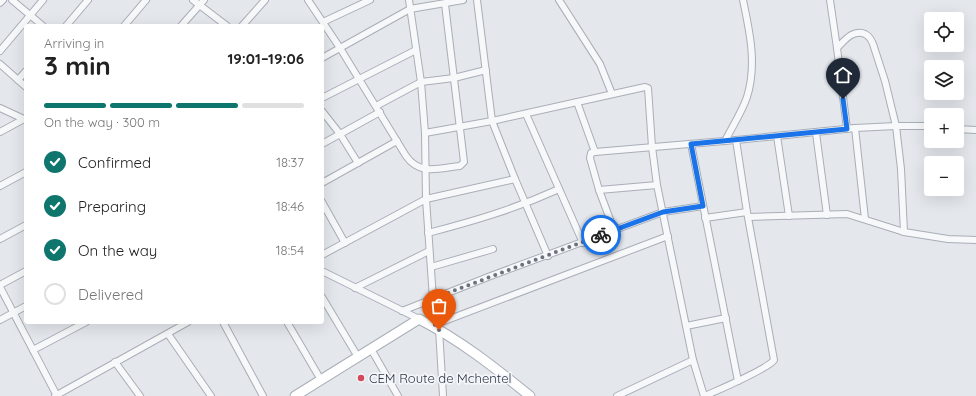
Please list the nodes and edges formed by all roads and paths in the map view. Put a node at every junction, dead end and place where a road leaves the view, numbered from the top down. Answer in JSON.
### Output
{"nodes":[{"id":1,"x":3,"y":0,"type":"edge"},
{"id":2,"x":12,"y":0,"type":"edge"},
{"id":3,"x":43,"y":0,"type":"edge"},
{"id":4,"x":88,"y":0,"type":"edge"},
{"id":5,"x":146,"y":0,"type":"edge"},
{"id":6,"x":193,"y":0,"type":"edge"},
{"id":7,"x":204,"y":0,"type":"edge"},
{"id":8,"x":265,"y":0,"type":"edge"},
{"id":9,"x":308,"y":0,"type":"edge"},
{"id":10,"x":370,"y":0,"type":"edge"},
{"id":11,"x":409,"y":0,"type":"edge"},
{"id":12,"x":463,"y":0,"type":"edge"},
{"id":13,"x":478,"y":0,"type":"edge"},
{"id":14,"x":558,"y":0,"type":"edge"},
{"id":15,"x":743,"y":0,"type":"edge"},
{"id":16,"x":830,"y":0,"type":"edge"},
{"id":17,"x":0,"y":3,"type":"edge"},
{"id":18,"x":445,"y":4,"type":"junction"},
{"id":19,"x":199,"y":5,"type":"junction"},
{"id":20,"x":410,"y":9,"type":"junction"},
{"id":21,"x":30,"y":15,"type":"junction"},
{"id":22,"x":41,"y":24,"type":"edge"},
{"id":23,"x":68,"y":24,"type":"edge"},
{"id":24,"x":126,"y":24,"type":"edge"},
{"id":25,"x":183,"y":24,"type":"edge"},
{"id":26,"x":224,"y":24,"type":"edge"},
{"id":27,"x":244,"y":24,"type":"edge"},
{"id":28,"x":323,"y":24,"type":"edge"},
{"id":29,"x":324,"y":25,"type":"edge"},
{"id":30,"x":340,"y":48,"type":"junction"},
{"id":31,"x":838,"y":48,"type":"junction"},
{"id":32,"x":416,"y":50,"type":"junction"},
{"id":33,"x":0,"y":51,"type":"edge"},
{"id":34,"x":324,"y":57,"type":"edge"},
{"id":35,"x":0,"y":64,"type":"edge"},
{"id":36,"x":486,"y":70,"type":"junction"},
{"id":37,"x":24,"y":73,"type":"edge"},
{"id":38,"x":359,"y":78,"type":"junction"},
{"id":39,"x":454,"y":78,"type":"junction"},
{"id":40,"x":18,"y":80,"type":"junction"},
{"id":41,"x":421,"y":82,"type":"junction"},
{"id":42,"x":24,"y":85,"type":"edge"},
{"id":43,"x":612,"y":94,"type":"junction"},
{"id":44,"x":324,"y":97,"type":"edge"},
{"id":45,"x":577,"y":102,"type":"junction"},
{"id":46,"x":376,"y":106,"type":"junction"},
{"id":47,"x":0,"y":108,"type":"edge"},
{"id":48,"x":380,"y":112,"type":"junction"},
{"id":49,"x":324,"y":114,"type":"edge"},
{"id":50,"x":526,"y":114,"type":"junction"},
{"id":51,"x":24,"y":120,"type":"edge"},
{"id":52,"x":24,"y":120,"type":"edge"},
{"id":53,"x":492,"y":121,"type":"junction"},
{"id":54,"x":896,"y":126,"type":"junction"},
{"id":55,"x":924,"y":126,"type":"edge"},
{"id":56,"x":460,"y":127,"type":"junction"},
{"id":57,"x":855,"y":128,"type":"junction"},
{"id":58,"x":847,"y":129,"type":"junction"},
{"id":59,"x":964,"y":129,"type":"edge"},
{"id":60,"x":976,"y":130,"type":"edge"},
{"id":61,"x":0,"y":132,"type":"edge"},
{"id":62,"x":425,"y":133,"type":"junction"},
{"id":63,"x":816,"y":133,"type":"junction"},
{"id":64,"x":340,"y":134,"type":"junction"},
{"id":65,"x":777,"y":136,"type":"junction"},
{"id":66,"x":736,"y":140,"type":"junction"},
{"id":67,"x":397,"y":141,"type":"junction"},
{"id":68,"x":725,"y":141,"type":"junction"},
{"id":69,"x":324,"y":143,"type":"edge"},
{"id":70,"x":691,"y":144,"type":"junction"},
{"id":71,"x":652,"y":147,"type":"junction"},
{"id":72,"x":595,"y":152,"type":"junction"},
{"id":73,"x":358,"y":163,"type":"junction"},
{"id":74,"x":424,"y":170,"type":"junction"},
{"id":75,"x":24,"y":173,"type":"edge"},
{"id":76,"x":515,"y":178,"type":"junction"},
{"id":77,"x":324,"y":182,"type":"edge"},
{"id":78,"x":658,"y":185,"type":"junction"},
{"id":79,"x":0,"y":186,"type":"edge"},
{"id":80,"x":559,"y":189,"type":"junction"},
{"id":81,"x":599,"y":190,"type":"junction"},
{"id":82,"x":426,"y":199,"type":"junction"},
{"id":83,"x":526,"y":204,"type":"junction"},
{"id":84,"x":324,"y":206,"type":"edge"},
{"id":85,"x":703,"y":206,"type":"junction"},
{"id":86,"x":663,"y":212,"type":"junction"},
{"id":87,"x":747,"y":215,"type":"junction"},
{"id":88,"x":827,"y":215,"type":"junction"},
{"id":89,"x":789,"y":216,"type":"junction"},
{"id":90,"x":705,"y":218,"type":"junction"},
{"id":91,"x":865,"y":219,"type":"junction"},
{"id":92,"x":24,"y":226,"type":"edge"},
{"id":93,"x":614,"y":230,"type":"junction"},
{"id":94,"x":904,"y":232,"type":"junction"},
{"id":95,"x":428,"y":233,"type":"junction"},
{"id":96,"x":668,"y":236,"type":"junction"},
{"id":97,"x":0,"y":239,"type":"edge"},
{"id":98,"x":976,"y":240,"type":"edge"},
{"id":99,"x":345,"y":243,"type":"junction"},
{"id":100,"x":583,"y":243,"type":"junction"},
{"id":101,"x":493,"y":249,"type":"dead end"},
{"id":102,"x":429,"y":251,"type":"junction"},
{"id":103,"x":324,"y":254,"type":"edge"},
{"id":104,"x":548,"y":256,"type":"junction"},
{"id":105,"x":430,"y":267,"type":"junction"},
{"id":106,"x":24,"y":272,"type":"edge"},
{"id":107,"x":324,"y":272,"type":"edge"},
{"id":108,"x":0,"y":286,"type":"edge"},
{"id":109,"x":355,"y":288,"type":"junction"},
{"id":110,"x":432,"y":299,"type":"junction"},
{"id":111,"x":324,"y":300,"type":"edge"},
{"id":112,"x":24,"y":307,"type":"edge"},
{"id":113,"x":402,"y":311,"type":"junction"},
{"id":114,"x":14,"y":313,"type":"junction"},
{"id":115,"x":726,"y":318,"type":"junction"},
{"id":116,"x":419,"y":319,"type":"junction"},
{"id":117,"x":0,"y":320,"type":"edge"},
{"id":118,"x":82,"y":324,"type":"edge"},
{"id":119,"x":185,"y":324,"type":"edge"},
{"id":120,"x":224,"y":324,"type":"edge"},
{"id":121,"x":288,"y":324,"type":"edge"},
{"id":122,"x":686,"y":326,"type":"junction"},
{"id":123,"x":436,"y":327,"type":"junction"},
{"id":124,"x":168,"y":334,"type":"junction"},
{"id":125,"x":370,"y":349,"type":"junction"},
{"id":126,"x":33,"y":350,"type":"junction"},
{"id":127,"x":358,"y":357,"type":"junction"},
{"id":128,"x":693,"y":360,"type":"junction"},
{"id":129,"x":115,"y":362,"type":"junction"},
{"id":130,"x":321,"y":380,"type":"junction"},
{"id":131,"x":738,"y":381,"type":"junction"},
{"id":132,"x":56,"y":396,"type":"edge"},
{"id":133,"x":140,"y":396,"type":"edge"},
{"id":134,"x":211,"y":396,"type":"edge"},
{"id":135,"x":263,"y":396,"type":"edge"},
{"id":136,"x":296,"y":396,"type":"edge"},
{"id":137,"x":398,"y":396,"type":"edge"},
{"id":138,"x":443,"y":396,"type":"edge"},
{"id":139,"x":530,"y":396,"type":"edge"},
{"id":140,"x":617,"y":396,"type":"edge"},
{"id":141,"x":704,"y":396,"type":"edge"}],
"edges":[{"from":1,"to":17,"type":"street"},
{"from":2,"to":21,"type":"street"},
{"from":3,"to":21,"type":"street"},
{"from":4,"to":23,"type":"street"},
{"from":5,"to":24,"type":"street"},
{"from":6,"to":19,"type":"street"},
{"from":7,"to":19,"type":"street"},
{"from":8,"to":27,"type":"street"},
{"from":9,"to":28,"type":"street"},
{"from":10,"to":29,"type":"street"},
{"from":11,"to":20,"type":"street"},
{"from":12,"to":18,"type":"street"},
{"from":13,"to":36,"type":"street"},
{"from":14,"to":43,"type":"street"},
{"from":15,"to":68,"type":"street"},
{"from":16,"to":31,"type":"street"},
{"from":18,"to":20,"type":"street"},
{"from":18,"to":39,"type":"street"},
{"from":19,"to":25,"type":"street"},
{"from":19,"to":26,"type":"street"},
{"from":20,"to":30,"type":"street"},
{"from":20,"to":32,"type":"street"},
{"from":21,"to":22,"type":"street"},
{"from":21,"to":33,"type":"street"},
{"from":29,"to":30,"type":"street"},
{"from":30,"to":34,"type":"street"},
{"from":30,"to":38,"type":"street"},
{"from":31,"to":54,"type":"street"},
{"from":31,"to":58,"type":"street"},
{"from":32,"to":38,"type":"street"},
{"from":32,"to":41,"type":"street"},
{"from":35,"to":40,"type":"street"},
{"from":36,"to":39,"type":"street"},
{"from":36,"to":53,"type":"street"},
{"from":37,"to":40,"type":"street"},
{"from":38,"to":44,"type":"street"},
{"from":38,"to":46,"type":"street"},
{"from":39,"to":41,"type":"street"},
{"from":39,"to":56,"type":"street"},
{"from":40,"to":42,"type":"street"},
{"from":41,"to":46,"type":"street"},
{"from":41,"to":62,"type":"street"},
{"from":43,"to":45,"type":"street"},
{"from":43,"to":71,"type":"street"},
{"from":45,"to":50,"type":"street"},
{"from":45,"to":72,"type":"street"},
{"from":46,"to":48,"type":"street"},
{"from":47,"to":51,"type":"street"},
{"from":48,"to":64,"type":"street"},
{"from":48,"to":67,"type":"street"},
{"from":49,"to":64,"type":"street"},
{"from":50,"to":53,"type":"street"},
{"from":50,"to":80,"type":"street"},
{"from":52,"to":61,"type":"street"},
{"from":53,"to":56,"type":"street"},
{"from":53,"to":76,"type":"street"},
{"from":54,"to":55,"type":"street"},
{"from":54,"to":57,"type":"street"},
{"from":54,"to":94,"type":"street"},
{"from":56,"to":62,"type":"street"},
{"from":56,"to":74,"type":"street"},
{"from":57,"to":58,"type":"street"},
{"from":57,"to":91,"type":"street"},
{"from":58,"to":63,"type":"street"},
{"from":59,"to":60,"type":"street"},
{"from":62,"to":74,"type":"street"},
{"from":63,"to":65,"type":"street"},
{"from":63,"to":88,"type":"street"},
{"from":64,"to":69,"type":"street"},
{"from":64,"to":73,"type":"street"},
{"from":65,"to":66,"type":"street"},
{"from":65,"to":89,"type":"street"},
{"from":66,"to":68,"type":"street"},
{"from":66,"to":87,"type":"street"},
{"from":67,"to":73,"type":"street"},
{"from":67,"to":74,"type":"street"},
{"from":68,"to":70,"type":"street"},
{"from":70,"to":71,"type":"street"},
{"from":70,"to":85,"type":"street"},
{"from":71,"to":72,"type":"street"},
{"from":71,"to":78,"type":"street"},
{"from":72,"to":81,"type":"street"},
{"from":73,"to":77,"type":"street"},
{"from":74,"to":82,"type":"street"},
{"from":75,"to":79,"type":"street"},
{"from":76,"to":82,"type":"street"},
{"from":76,"to":83,"type":"street"},
{"from":78,"to":81,"type":"street"},
{"from":78,"to":86,"type":"street"},
{"from":80,"to":83,"type":"street"},
{"from":80,"to":100,"type":"street"},
{"from":81,"to":93,"type":"street"},
{"from":82,"to":95,"type":"street"},
{"from":82,"to":99,"type":"street"},
{"from":83,"to":95,"type":"street"},
{"from":83,"to":104,"type":"street"},
{"from":84,"to":99,"type":"street"},
{"from":85,"to":86,"type":"street"},
{"from":85,"to":90,"type":"street"},
{"from":86,"to":93,"type":"street"},
{"from":86,"to":96,"type":"street"},
{"from":87,"to":89,"type":"street"},
{"from":87,"to":90,"type":"street"},
{"from":87,"to":131,"type":"street"},
{"from":88,"to":89,"type":"street"},
{"from":88,"to":91,"type":"street"},
{"from":90,"to":115,"type":"street"},
{"from":91,"to":94,"type":"street"},
{"from":92,"to":97,"type":"street"},
{"from":93,"to":100,"type":"street"},
{"from":94,"to":98,"type":"street"},
{"from":95,"to":102,"type":"street"},
{"from":96,"to":122,"type":"street"},
{"from":96,"to":123,"type":"street"},
{"from":99,"to":103,"type":"street"},
{"from":100,"to":104,"type":"street"},
{"from":101,"to":105,"type":"street"},
{"from":102,"to":105,"type":"street"},
{"from":102,"to":109,"type":"street"},
{"from":104,"to":110,"type":"street"},
{"from":105,"to":110,"type":"street"},
{"from":106,"to":108,"type":"street"},
{"from":107,"to":109,"type":"street"},
{"from":108,"to":114,"type":"street"},
{"from":109,"to":113,"type":"street"},
{"from":110,"to":113,"type":"street"},
{"from":110,"to":123,"type":"street"},
{"from":111,"to":127,"type":"street"},
{"from":112,"to":114,"type":"street"},
{"from":113,"to":116,"type":"street"},
{"from":114,"to":117,"type":"street"},
{"from":114,"to":126,"type":"street"},
{"from":115,"to":122,"type":"street"},
{"from":115,"to":131,"type":"street"},
{"from":116,"to":123,"type":"street"},
{"from":116,"to":125,"type":"street"},
{"from":118,"to":126,"type":"street"},
{"from":119,"to":124,"type":"street"},
{"from":120,"to":135,"type":"street"},
{"from":121,"to":130,"type":"street"},
{"from":122,"to":128,"type":"street"},
{"from":123,"to":138,"type":"street"},
{"from":123,"to":139,"type":"street"},
{"from":124,"to":129,"type":"street"},
{"from":124,"to":134,"type":"street"},
{"from":125,"to":127,"type":"street"},
{"from":125,"to":137,"type":"street"},
{"from":126,"to":132,"type":"street"},
{"from":127,"to":130,"type":"street"},
{"from":128,"to":140,"type":"street"},
{"from":128,"to":141,"type":"street"},
{"from":129,"to":132,"type":"street"},
{"from":129,"to":133,"type":"street"},
{"from":130,"to":136,"type":"street"},
{"from":131,"to":141,"type":"street"}]}
